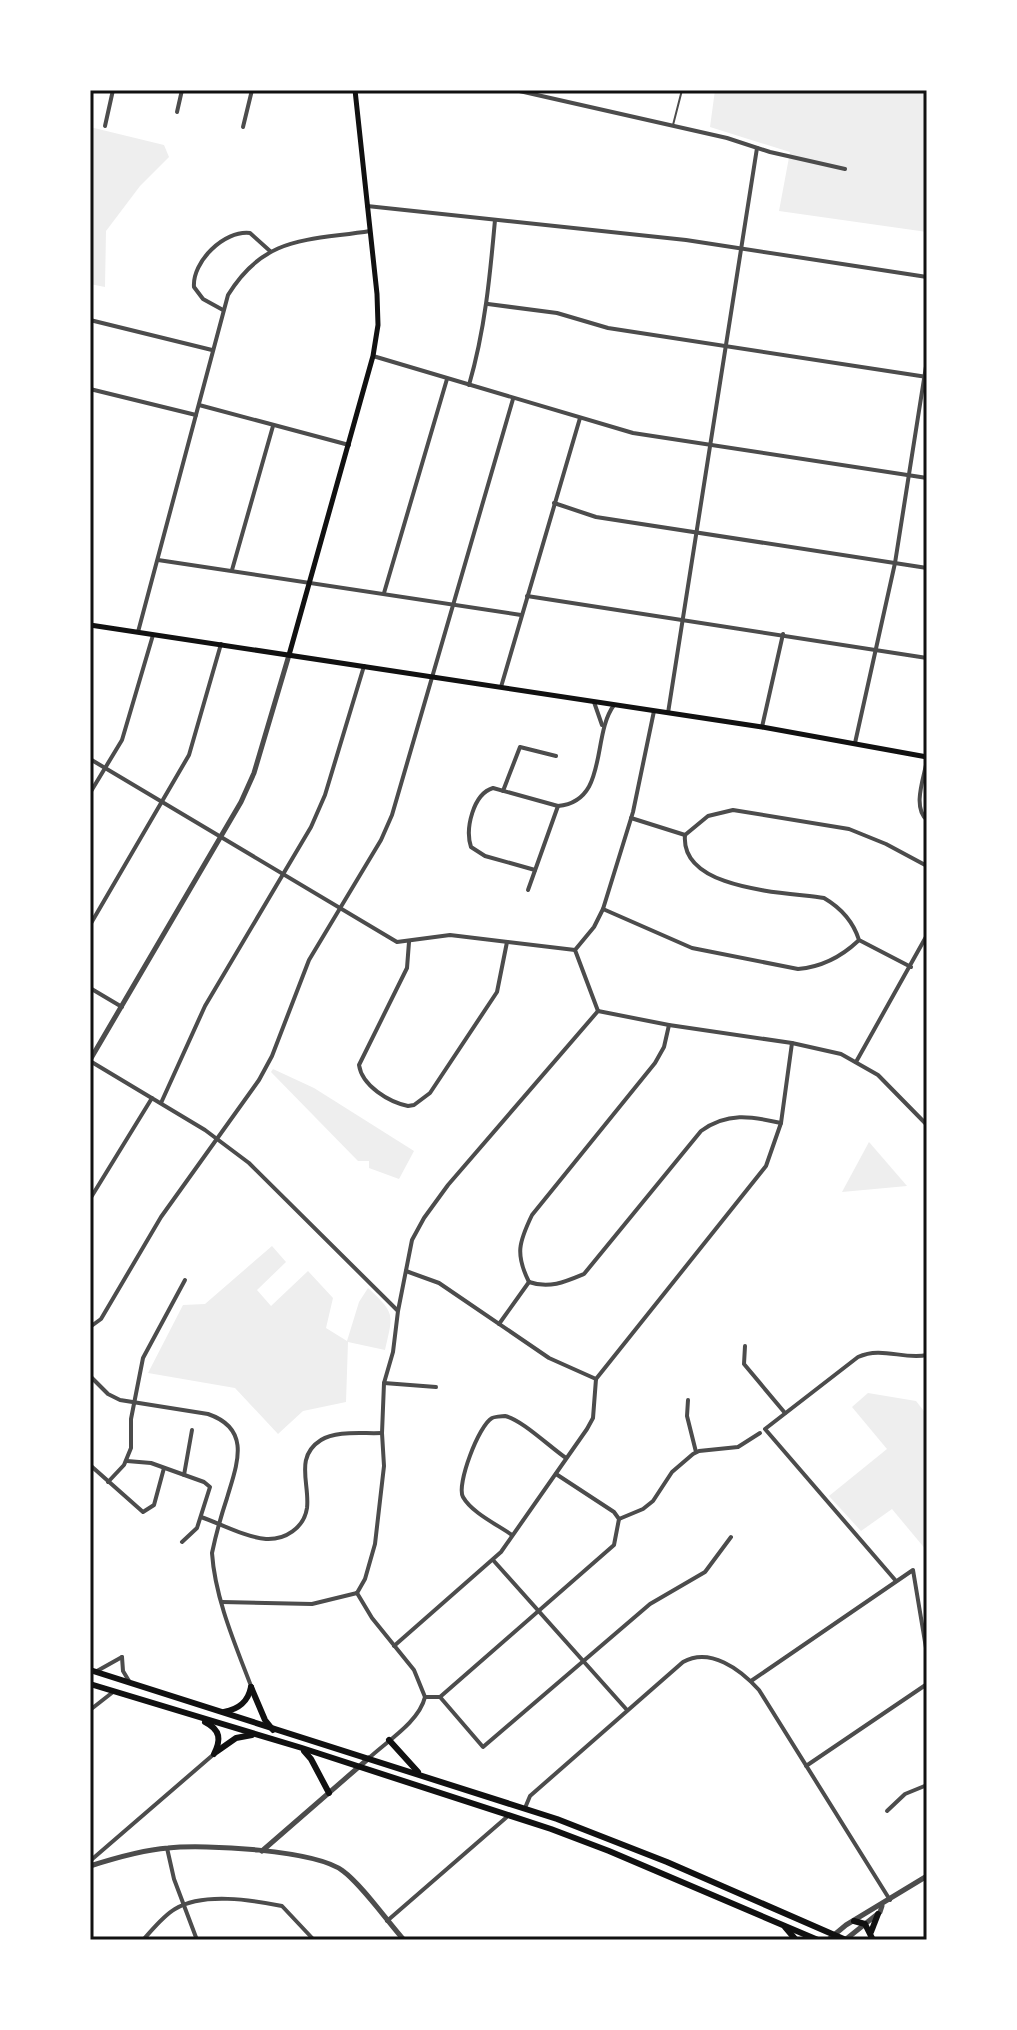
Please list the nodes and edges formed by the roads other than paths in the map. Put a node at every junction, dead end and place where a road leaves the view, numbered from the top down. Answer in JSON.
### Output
{"nodes":[{"id":1,"x":113,"y":90,"type":"edge"},
{"id":2,"x":182,"y":90,"type":"edge"},
{"id":3,"x":252,"y":90,"type":"edge"},
{"id":4,"x":355,"y":90,"type":"edge"},
{"id":5,"x":515,"y":90,"type":"edge"},
{"id":6,"x":682,"y":90,"type":"edge"},
{"id":7,"x":177,"y":112,"type":"dead end"},
{"id":8,"x":105,"y":126,"type":"dead end"},
{"id":9,"x":673,"y":126,"type":"junction"},
{"id":10,"x":243,"y":127,"type":"dead end"},
{"id":11,"x":757,"y":148,"type":"junction"},
{"id":12,"x":845,"y":169,"type":"dead end"},
{"id":13,"x":367,"y":206,"type":"junction"},
{"id":14,"x":495,"y":220,"type":"junction"},
{"id":15,"x":370,"y":231,"type":"junction"},
{"id":16,"x":739,"y":248,"type":"junction"},
{"id":17,"x":270,"y":251,"type":"junction"},
{"id":18,"x":927,"y":277,"type":"edge"},
{"id":19,"x":488,"y":304,"type":"junction"},
{"id":20,"x":223,"y":310,"type":"junction"},
{"id":21,"x":90,"y":320,"type":"edge"},
{"id":22,"x":724,"y":345,"type":"junction"},
{"id":23,"x":212,"y":350,"type":"junction"},
{"id":24,"x":373,"y":356,"type":"junction"},
{"id":25,"x":927,"y":360,"type":"edge"},
{"id":26,"x":926,"y":377,"type":"edge"},
{"id":27,"x":447,"y":379,"type":"junction"},
{"id":28,"x":469,"y":385,"type":"junction"},
{"id":29,"x":90,"y":389,"type":"edge"},
{"id":30,"x":513,"y":399,"type":"junction"},
{"id":31,"x":199,"y":405,"type":"junction"},
{"id":32,"x":196,"y":415,"type":"junction"},
{"id":33,"x":580,"y":418,"type":"junction"},
{"id":34,"x":273,"y":425,"type":"junction"},
{"id":35,"x":708,"y":444,"type":"junction"},
{"id":36,"x":349,"y":445,"type":"junction"},
{"id":37,"x":910,"y":475,"type":"junction"},
{"id":38,"x":927,"y":478,"type":"edge"},
{"id":39,"x":554,"y":503,"type":"junction"},
{"id":40,"x":695,"y":533,"type":"junction"},
{"id":41,"x":158,"y":560,"type":"junction"},
{"id":42,"x":895,"y":563,"type":"junction"},
{"id":43,"x":927,"y":568,"type":"edge"},
{"id":44,"x":232,"y":570,"type":"junction"},
{"id":45,"x":310,"y":583,"type":"junction"},
{"id":46,"x":384,"y":593,"type":"junction"},
{"id":47,"x":527,"y":596,"type":"junction"},
{"id":48,"x":453,"y":604,"type":"junction"},
{"id":49,"x":521,"y":615,"type":"junction"},
{"id":50,"x":681,"y":619,"type":"junction"},
{"id":51,"x":90,"y":625,"type":"edge"},
{"id":52,"x":138,"y":632,"type":"junction"},
{"id":53,"x":783,"y":634,"type":"junction"},
{"id":54,"x":153,"y":635,"type":"junction"},
{"id":55,"x":221,"y":644,"type":"junction"},
{"id":56,"x":876,"y":648,"type":"junction"},
{"id":57,"x":289,"y":655,"type":"junction"},
{"id":58,"x":927,"y":658,"type":"edge"},
{"id":59,"x":364,"y":666,"type":"junction"},
{"id":60,"x":432,"y":676,"type":"junction"},
{"id":61,"x":501,"y":687,"type":"junction"},
{"id":62,"x":594,"y":702,"type":"junction"},
{"id":63,"x":614,"y":705,"type":"junction"},
{"id":64,"x":654,"y":711,"type":"junction"},
{"id":65,"x":668,"y":713,"type":"junction"},
{"id":66,"x":762,"y":727,"type":"junction"},
{"id":67,"x":603,"y":732,"type":"junction"},
{"id":68,"x":855,"y":743,"type":"junction"},
{"id":69,"x":556,"y":756,"type":"dead end"},
{"id":70,"x":927,"y":758,"type":"edge"},
{"id":71,"x":90,"y":759,"type":"edge"},
{"id":72,"x":106,"y":767,"type":"junction"},
{"id":73,"x":926,"y":770,"type":"edge"},
{"id":74,"x":503,"y":791,"type":"junction"},
{"id":75,"x":90,"y":793,"type":"edge"},
{"id":76,"x":164,"y":802,"type":"junction"},
{"id":77,"x":558,"y":806,"type":"junction"},
{"id":78,"x":631,"y":818,"type":"junction"},
{"id":79,"x":927,"y":820,"type":"edge"},
{"id":80,"x":685,"y":835,"type":"junction"},
{"id":81,"x":222,"y":837,"type":"junction"},
{"id":82,"x":927,"y":866,"type":"edge"},
{"id":83,"x":535,"y":870,"type":"junction"},
{"id":84,"x":283,"y":873,"type":"junction"},
{"id":85,"x":528,"y":890,"type":"dead end"},
{"id":86,"x":341,"y":908,"type":"junction"},
{"id":87,"x":603,"y":909,"type":"junction"},
{"id":88,"x":90,"y":925,"type":"edge"},
{"id":89,"x":927,"y":935,"type":"edge"},
{"id":90,"x":859,"y":940,"type":"junction"},
{"id":91,"x":409,"y":942,"type":"junction"},
{"id":92,"x":507,"y":942,"type":"junction"},
{"id":93,"x":575,"y":950,"type":"junction"},
{"id":94,"x":911,"y":967,"type":"junction"},
{"id":95,"x":90,"y":988,"type":"edge"},
{"id":96,"x":122,"y":1007,"type":"junction"},
{"id":97,"x":598,"y":1011,"type":"junction"},
{"id":98,"x":669,"y":1025,"type":"junction"},
{"id":99,"x":792,"y":1043,"type":"junction"},
{"id":100,"x":90,"y":1061,"type":"edge"},
{"id":101,"x":856,"y":1062,"type":"junction"},
{"id":102,"x":152,"y":1098,"type":"junction"},
{"id":103,"x":161,"y":1103,"type":"junction"},
{"id":104,"x":781,"y":1123,"type":"junction"},
{"id":105,"x":927,"y":1125,"type":"edge"},
{"id":106,"x":218,"y":1140,"type":"junction"},
{"id":107,"x":90,"y":1199,"type":"edge"},
{"id":108,"x":406,"y":1271,"type":"junction"},
{"id":109,"x":185,"y":1280,"type":"dead end"},
{"id":110,"x":529,"y":1282,"type":"junction"},
{"id":111,"x":398,"y":1311,"type":"junction"},
{"id":112,"x":499,"y":1324,"type":"junction"},
{"id":113,"x":90,"y":1327,"type":"edge"},
{"id":114,"x":745,"y":1346,"type":"dead end"},
{"id":115,"x":927,"y":1355,"type":"edge"},
{"id":116,"x":90,"y":1376,"type":"edge"},
{"id":117,"x":596,"y":1379,"type":"junction"},
{"id":118,"x":384,"y":1383,"type":"junction"},
{"id":119,"x":436,"y":1387,"type":"dead end"},
{"id":120,"x":688,"y":1400,"type":"dead end"},
{"id":121,"x":135,"y":1403,"type":"junction"},
{"id":122,"x":785,"y":1413,"type":"junction"},
{"id":123,"x":192,"y":1430,"type":"dead end"},
{"id":124,"x":762,"y":1431,"type":"junction"},
{"id":125,"x":382,"y":1433,"type":"junction"},
{"id":126,"x":696,"y":1452,"type":"junction"},
{"id":127,"x":567,"y":1459,"type":"junction"},
{"id":128,"x":127,"y":1461,"type":"junction"},
{"id":129,"x":90,"y":1465,"type":"edge"},
{"id":130,"x":164,"y":1468,"type":"junction"},
{"id":131,"x":556,"y":1474,"type":"junction"},
{"id":132,"x":184,"y":1475,"type":"junction"},
{"id":133,"x":108,"y":1482,"type":"junction"},
{"id":134,"x":201,"y":1517,"type":"junction"},
{"id":135,"x":619,"y":1519,"type":"junction"},
{"id":136,"x":219,"y":1524,"type":"junction"},
{"id":137,"x":512,"y":1535,"type":"junction"},
{"id":138,"x":731,"y":1537,"type":"dead end"},
{"id":139,"x":182,"y":1542,"type":"dead end"},
{"id":140,"x":493,"y":1560,"type":"junction"},
{"id":141,"x":896,"y":1581,"type":"junction"},
{"id":142,"x":357,"y":1593,"type":"junction"},
{"id":143,"x":222,"y":1602,"type":"junction"},
{"id":144,"x":538,"y":1610,"type":"junction"},
{"id":145,"x":394,"y":1646,"type":"junction"},
{"id":146,"x":927,"y":1654,"type":"edge"},
{"id":147,"x":583,"y":1660,"type":"junction"},
{"id":148,"x":92,"y":1671,"type":"edge"},
{"id":149,"x":751,"y":1681,"type":"junction"},
{"id":150,"x":90,"y":1684,"type":"edge"},
{"id":151,"x":133,"y":1684,"type":"junction"},
{"id":152,"x":927,"y":1684,"type":"edge"},
{"id":153,"x":251,"y":1687,"type":"junction"},
{"id":154,"x":114,"y":1691,"type":"junction"},
{"id":155,"x":425,"y":1697,"type":"junction"},
{"id":156,"x":440,"y":1697,"type":"junction"},
{"id":157,"x":90,"y":1710,"type":"edge"},
{"id":158,"x":628,"y":1710,"type":"junction"},
{"id":159,"x":183,"y":1713,"type":"junction"},
{"id":160,"x":221,"y":1713,"type":"junction"},
{"id":161,"x":273,"y":1730,"type":"junction"},
{"id":162,"x":254,"y":1734,"type":"junction"},
{"id":163,"x":389,"y":1740,"type":"junction"},
{"id":164,"x":302,"y":1748,"type":"junction"},
{"id":165,"x":214,"y":1754,"type":"junction"},
{"id":166,"x":369,"y":1758,"type":"junction"},
{"id":167,"x":806,"y":1766,"type":"junction"},
{"id":168,"x":359,"y":1767,"type":"junction"},
{"id":169,"x":420,"y":1775,"type":"junction"},
{"id":170,"x":927,"y":1785,"type":"edge"},
{"id":171,"x":329,"y":1793,"type":"junction"},
{"id":172,"x":525,"y":1808,"type":"junction"},
{"id":173,"x":887,"y":1811,"type":"dead end"},
{"id":174,"x":508,"y":1816,"type":"junction"},
{"id":175,"x":167,"y":1848,"type":"junction"},
{"id":176,"x":261,"y":1852,"type":"junction"},
{"id":177,"x":90,"y":1863,"type":"edge"},
{"id":178,"x":927,"y":1876,"type":"edge"},
{"id":179,"x":890,"y":1900,"type":"junction"},
{"id":180,"x":184,"y":1904,"type":"junction"},
{"id":181,"x":882,"y":1906,"type":"junction"},
{"id":182,"x":878,"y":1914,"type":"junction"},
{"id":183,"x":387,"y":1921,"type":"junction"},
{"id":184,"x":854,"y":1921,"type":"junction"},
{"id":185,"x":865,"y":1924,"type":"junction"},
{"id":186,"x":783,"y":1925,"type":"junction"},
{"id":187,"x":871,"y":1932,"type":"junction"},
{"id":188,"x":831,"y":1937,"type":"edge"},
{"id":189,"x":143,"y":1940,"type":"edge"},
{"id":190,"x":197,"y":1940,"type":"edge"},
{"id":191,"x":314,"y":1940,"type":"edge"},
{"id":192,"x":404,"y":1940,"type":"edge"},
{"id":193,"x":796,"y":1940,"type":"edge"},
{"id":194,"x":818,"y":1940,"type":"edge"},
{"id":195,"x":845,"y":1940,"type":"edge"},
{"id":196,"x":873,"y":1940,"type":"edge"}],
"edges":[{"from":1,"to":8,"type":"street"},
{"from":2,"to":7,"type":"street"},
{"from":3,"to":10,"type":"street"},
{"from":4,"to":13,"type":"main road"},
{"from":5,"to":9,"type":"street"},
{"from":6,"to":9,"type":"lane"},
{"from":9,"to":11,"type":"street"},
{"from":11,"to":12,"type":"street"},
{"from":11,"to":16,"type":"street"},
{"from":13,"to":14,"type":"street"},
{"from":13,"to":15,"type":"main road"},
{"from":14,"to":16,"type":"street"},
{"from":14,"to":19,"type":"street"},
{"from":15,"to":17,"type":"street"},
{"from":15,"to":24,"type":"main road"},
{"from":16,"to":18,"type":"street"},
{"from":16,"to":22,"type":"street"},
{"from":17,"to":20,"type":"street"},
{"from":17,"to":20,"type":"street"},
{"from":19,"to":22,"type":"street"},
{"from":19,"to":28,"type":"street"},
{"from":20,"to":23,"type":"street"},
{"from":21,"to":23,"type":"street"},
{"from":22,"to":26,"type":"street"},
{"from":22,"to":35,"type":"street"},
{"from":23,"to":31,"type":"street"},
{"from":24,"to":27,"type":"street"},
{"from":24,"to":36,"type":"main road"},
{"from":25,"to":26,"type":"street"},
{"from":26,"to":37,"type":"street"},
{"from":27,"to":28,"type":"street"},
{"from":27,"to":46,"type":"street"},
{"from":28,"to":30,"type":"street"},
{"from":29,"to":32,"type":"street"},
{"from":30,"to":33,"type":"street"},
{"from":30,"to":48,"type":"street"},
{"from":31,"to":32,"type":"street"},
{"from":31,"to":34,"type":"street"},
{"from":32,"to":41,"type":"street"},
{"from":33,"to":35,"type":"street"},
{"from":33,"to":39,"type":"street"},
{"from":34,"to":36,"type":"street"},
{"from":34,"to":44,"type":"street"},
{"from":35,"to":37,"type":"street"},
{"from":35,"to":40,"type":"street"},
{"from":36,"to":45,"type":"main road"},
{"from":37,"to":38,"type":"street"},
{"from":37,"to":42,"type":"street"},
{"from":39,"to":40,"type":"street"},
{"from":39,"to":47,"type":"street"},
{"from":40,"to":42,"type":"street"},
{"from":40,"to":50,"type":"street"},
{"from":41,"to":44,"type":"street"},
{"from":41,"to":52,"type":"street"},
{"from":42,"to":43,"type":"street"},
{"from":42,"to":56,"type":"street"},
{"from":44,"to":45,"type":"street"},
{"from":45,"to":46,"type":"street"},
{"from":45,"to":57,"type":"main road"},
{"from":46,"to":48,"type":"street"},
{"from":47,"to":49,"type":"street"},
{"from":47,"to":50,"type":"street"},
{"from":48,"to":49,"type":"street"},
{"from":48,"to":60,"type":"street"},
{"from":49,"to":61,"type":"street"},
{"from":50,"to":53,"type":"street"},
{"from":50,"to":65,"type":"street"},
{"from":51,"to":52,"type":"main road"},
{"from":52,"to":54,"type":"main road"},
{"from":53,"to":56,"type":"street"},
{"from":53,"to":66,"type":"street"},
{"from":54,"to":55,"type":"main road"},
{"from":54,"to":72,"type":"street"},
{"from":55,"to":57,"type":"main road"},
{"from":55,"to":76,"type":"street"},
{"from":56,"to":58,"type":"street"},
{"from":56,"to":68,"type":"street"},
{"from":57,"to":59,"type":"main road"},
{"from":57,"to":81,"type":"street"},
{"from":59,"to":60,"type":"main road"},
{"from":59,"to":84,"type":"street"},
{"from":60,"to":61,"type":"main road"},
{"from":60,"to":86,"type":"street"},
{"from":61,"to":62,"type":"main road"},
{"from":62,"to":63,"type":"main road"},
{"from":62,"to":67,"type":"street"},
{"from":63,"to":64,"type":"main road"},
{"from":63,"to":67,"type":"street"},
{"from":64,"to":65,"type":"main road"},
{"from":64,"to":78,"type":"street"},
{"from":65,"to":66,"type":"main road"},
{"from":66,"to":68,"type":"main road"},
{"from":67,"to":77,"type":"street"},
{"from":68,"to":70,"type":"main road"},
{"from":69,"to":74,"type":"street"},
{"from":70,"to":73,"type":"street"},
{"from":71,"to":72,"type":"street"},
{"from":72,"to":75,"type":"street"},
{"from":72,"to":76,"type":"street"},
{"from":73,"to":79,"type":"street"},
{"from":74,"to":77,"type":"street"},
{"from":74,"to":83,"type":"street"},
{"from":76,"to":81,"type":"street"},
{"from":76,"to":88,"type":"street"},
{"from":77,"to":83,"type":"street"},
{"from":78,"to":80,"type":"street"},
{"from":78,"to":87,"type":"street"},
{"from":80,"to":82,"type":"street"},
{"from":80,"to":90,"type":"street"},
{"from":81,"to":84,"type":"street"},
{"from":81,"to":96,"type":"street"},
{"from":83,"to":85,"type":"street"},
{"from":84,"to":86,"type":"street"},
{"from":84,"to":103,"type":"street"},
{"from":86,"to":91,"type":"street"},
{"from":86,"to":106,"type":"street"},
{"from":87,"to":90,"type":"street"},
{"from":87,"to":93,"type":"street"},
{"from":89,"to":94,"type":"street"},
{"from":90,"to":94,"type":"street"},
{"from":91,"to":92,"type":"street"},
{"from":91,"to":92,"type":"street"},
{"from":92,"to":93,"type":"street"},
{"from":93,"to":97,"type":"street"},
{"from":94,"to":101,"type":"street"},
{"from":95,"to":96,"type":"street"},
{"from":96,"to":100,"type":"street"},
{"from":97,"to":98,"type":"street"},
{"from":97,"to":108,"type":"street"},
{"from":98,"to":99,"type":"street"},
{"from":98,"to":110,"type":"street"},
{"from":99,"to":101,"type":"street"},
{"from":99,"to":104,"type":"street"},
{"from":100,"to":102,"type":"street"},
{"from":101,"to":105,"type":"street"},
{"from":102,"to":103,"type":"street"},
{"from":102,"to":107,"type":"street"},
{"from":103,"to":106,"type":"street"},
{"from":104,"to":110,"type":"street"},
{"from":104,"to":117,"type":"street"},
{"from":106,"to":111,"type":"street"},
{"from":106,"to":113,"type":"street"},
{"from":108,"to":111,"type":"street"},
{"from":108,"to":112,"type":"street"},
{"from":109,"to":121,"type":"street"},
{"from":110,"to":112,"type":"street"},
{"from":111,"to":118,"type":"street"},
{"from":112,"to":117,"type":"street"},
{"from":114,"to":122,"type":"street"},
{"from":115,"to":122,"type":"street"},
{"from":116,"to":121,"type":"street"},
{"from":117,"to":127,"type":"street"},
{"from":118,"to":119,"type":"street"},
{"from":118,"to":125,"type":"street"},
{"from":120,"to":126,"type":"street"},
{"from":121,"to":128,"type":"street"},
{"from":121,"to":136,"type":"street"},
{"from":122,"to":124,"type":"street"},
{"from":123,"to":132,"type":"street"},
{"from":124,"to":126,"type":"street"},
{"from":124,"to":141,"type":"street"},
{"from":125,"to":136,"type":"street"},
{"from":125,"to":142,"type":"street"},
{"from":126,"to":135,"type":"street"},
{"from":127,"to":131,"type":"street"},
{"from":127,"to":137,"type":"street"},
{"from":128,"to":130,"type":"street"},
{"from":128,"to":133,"type":"street"},
{"from":129,"to":133,"type":"street"},
{"from":130,"to":132,"type":"street"},
{"from":130,"to":133,"type":"street"},
{"from":131,"to":135,"type":"street"},
{"from":131,"to":137,"type":"street"},
{"from":132,"to":134,"type":"street"},
{"from":134,"to":136,"type":"street"},
{"from":134,"to":139,"type":"street"},
{"from":135,"to":144,"type":"street"},
{"from":136,"to":143,"type":"street"},
{"from":137,"to":140,"type":"street"},
{"from":138,"to":147,"type":"street"},
{"from":140,"to":144,"type":"street"},
{"from":140,"to":145,"type":"street"},
{"from":141,"to":146,"type":"street"},
{"from":141,"to":149,"type":"street"},
{"from":142,"to":143,"type":"street"},
{"from":142,"to":145,"type":"street"},
{"from":143,"to":153,"type":"street"},
{"from":144,"to":147,"type":"street"},
{"from":144,"to":156,"type":"street"},
{"from":145,"to":155,"type":"street"},
{"from":147,"to":156,"type":"street"},
{"from":147,"to":158,"type":"street"},
{"from":148,"to":151,"type":"highway"},
{"from":148,"to":151,"type":"street"},
{"from":149,"to":158,"type":"street"},
{"from":149,"to":167,"type":"street"},
{"from":150,"to":154,"type":"highway"},
{"from":151,"to":160,"type":"highway"},
{"from":152,"to":167,"type":"street"},
{"from":153,"to":160,"type":"highway"},
{"from":153,"to":161,"type":"highway"},
{"from":154,"to":157,"type":"street"},
{"from":154,"to":159,"type":"highway"},
{"from":155,"to":156,"type":"street"},
{"from":155,"to":163,"type":"street"},
{"from":158,"to":172,"type":"street"},
{"from":159,"to":162,"type":"highway"},
{"from":159,"to":165,"type":"highway"},
{"from":160,"to":161,"type":"highway"},
{"from":161,"to":166,"type":"highway"},
{"from":162,"to":164,"type":"highway"},
{"from":162,"to":165,"type":"highway"},
{"from":163,"to":166,"type":"street"},
{"from":163,"to":169,"type":"highway"},
{"from":164,"to":168,"type":"highway"},
{"from":164,"to":171,"type":"highway"},
{"from":165,"to":177,"type":"street"},
{"from":166,"to":168,"type":"street"},
{"from":166,"to":169,"type":"highway"},
{"from":167,"to":179,"type":"street"},
{"from":168,"to":171,"type":"street"},
{"from":168,"to":174,"type":"highway"},
{"from":169,"to":172,"type":"highway"},
{"from":170,"to":173,"type":"street"},
{"from":171,"to":176,"type":"street"},
{"from":172,"to":188,"type":"highway"},
{"from":174,"to":183,"type":"street"},
{"from":174,"to":186,"type":"highway"},
{"from":175,"to":176,"type":"street"},
{"from":175,"to":177,"type":"street"},
{"from":175,"to":180,"type":"street"},
{"from":176,"to":183,"type":"street"},
{"from":178,"to":179,"type":"street"},
{"from":179,"to":181,"type":"street"},
{"from":180,"to":189,"type":"street"},
{"from":180,"to":190,"type":"street"},
{"from":180,"to":191,"type":"street"},
{"from":181,"to":182,"type":"street"},
{"from":181,"to":184,"type":"street"},
{"from":182,"to":185,"type":"street"},
{"from":182,"to":187,"type":"highway"},
{"from":183,"to":192,"type":"street"},
{"from":184,"to":185,"type":"highway"},
{"from":184,"to":188,"type":"street"},
{"from":185,"to":187,"type":"highway"},
{"from":185,"to":195,"type":"street"},
{"from":186,"to":193,"type":"highway"},
{"from":186,"to":194,"type":"highway"},
{"from":187,"to":196,"type":"highway"},
{"from":188,"to":195,"type":"highway"}]}
